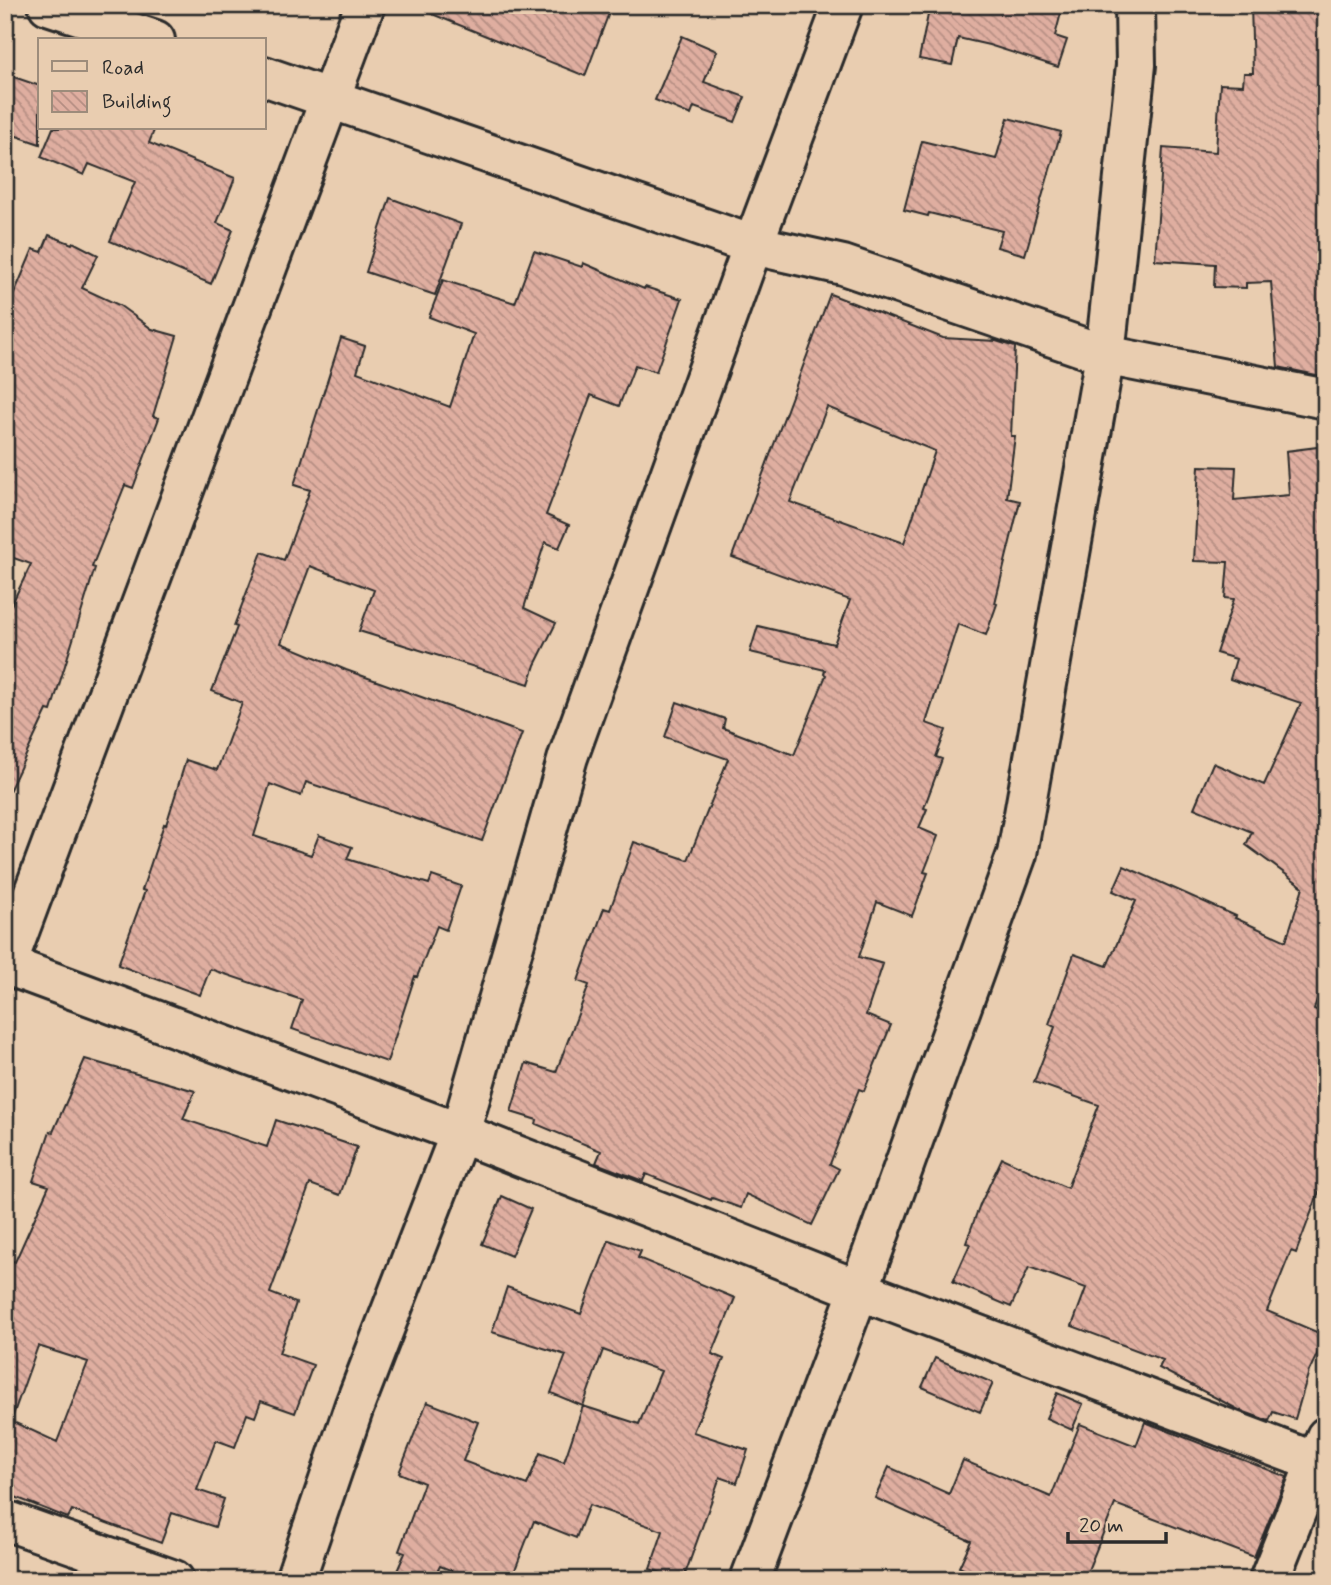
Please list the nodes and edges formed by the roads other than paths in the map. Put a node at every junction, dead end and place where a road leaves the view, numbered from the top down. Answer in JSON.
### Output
{"nodes":[{"id":1,"x":48,"y":5,"type":"edge"},
{"id":2,"x":365,"y":5,"type":"edge"},
{"id":3,"x":843,"y":5,"type":"edge"},
{"id":4,"x":1135,"y":5,"type":"edge"},
{"id":5,"x":149,"y":38,"type":"edge"},
{"id":6,"x":266,"y":77,"type":"edge"},
{"id":7,"x":331,"y":98,"type":"junction"},
{"id":8,"x":753,"y":245,"type":"junction"},
{"id":9,"x":1105,"y":355,"type":"junction"},
{"id":10,"x":1326,"y":398,"type":"edge"},
{"id":11,"x":6,"y":967,"type":"edge"},
{"id":12,"x":460,"y":1133,"type":"junction"},
{"id":13,"x":859,"y":1290,"type":"junction"},
{"id":14,"x":1322,"y":1455,"type":"edge"},
{"id":15,"x":5,"y":1520,"type":"edge"},
{"id":16,"x":174,"y":1580,"type":"edge"},
{"id":17,"x":295,"y":1580,"type":"edge"},
{"id":18,"x":750,"y":1580,"type":"edge"},
{"id":19,"x":1269,"y":1580,"type":"edge"}],
"edges":[{"from":1,"to":5,"type":"street"},
{"from":2,"to":7,"type":"street"},
{"from":3,"to":8,"type":"street"},
{"from":4,"to":9,"type":"street"},
{"from":6,"to":7,"type":"street"},
{"from":7,"to":8,"type":"street"},
{"from":7,"to":11,"type":"street"},
{"from":8,"to":9,"type":"street"},
{"from":8,"to":12,"type":"street"},
{"from":9,"to":10,"type":"street"},
{"from":9,"to":13,"type":"street"},
{"from":11,"to":12,"type":"street"},
{"from":12,"to":13,"type":"street"},
{"from":12,"to":17,"type":"street"},
{"from":13,"to":14,"type":"street"},
{"from":13,"to":18,"type":"street"},
{"from":14,"to":19,"type":"street"},
{"from":15,"to":16,"type":"street"}]}
